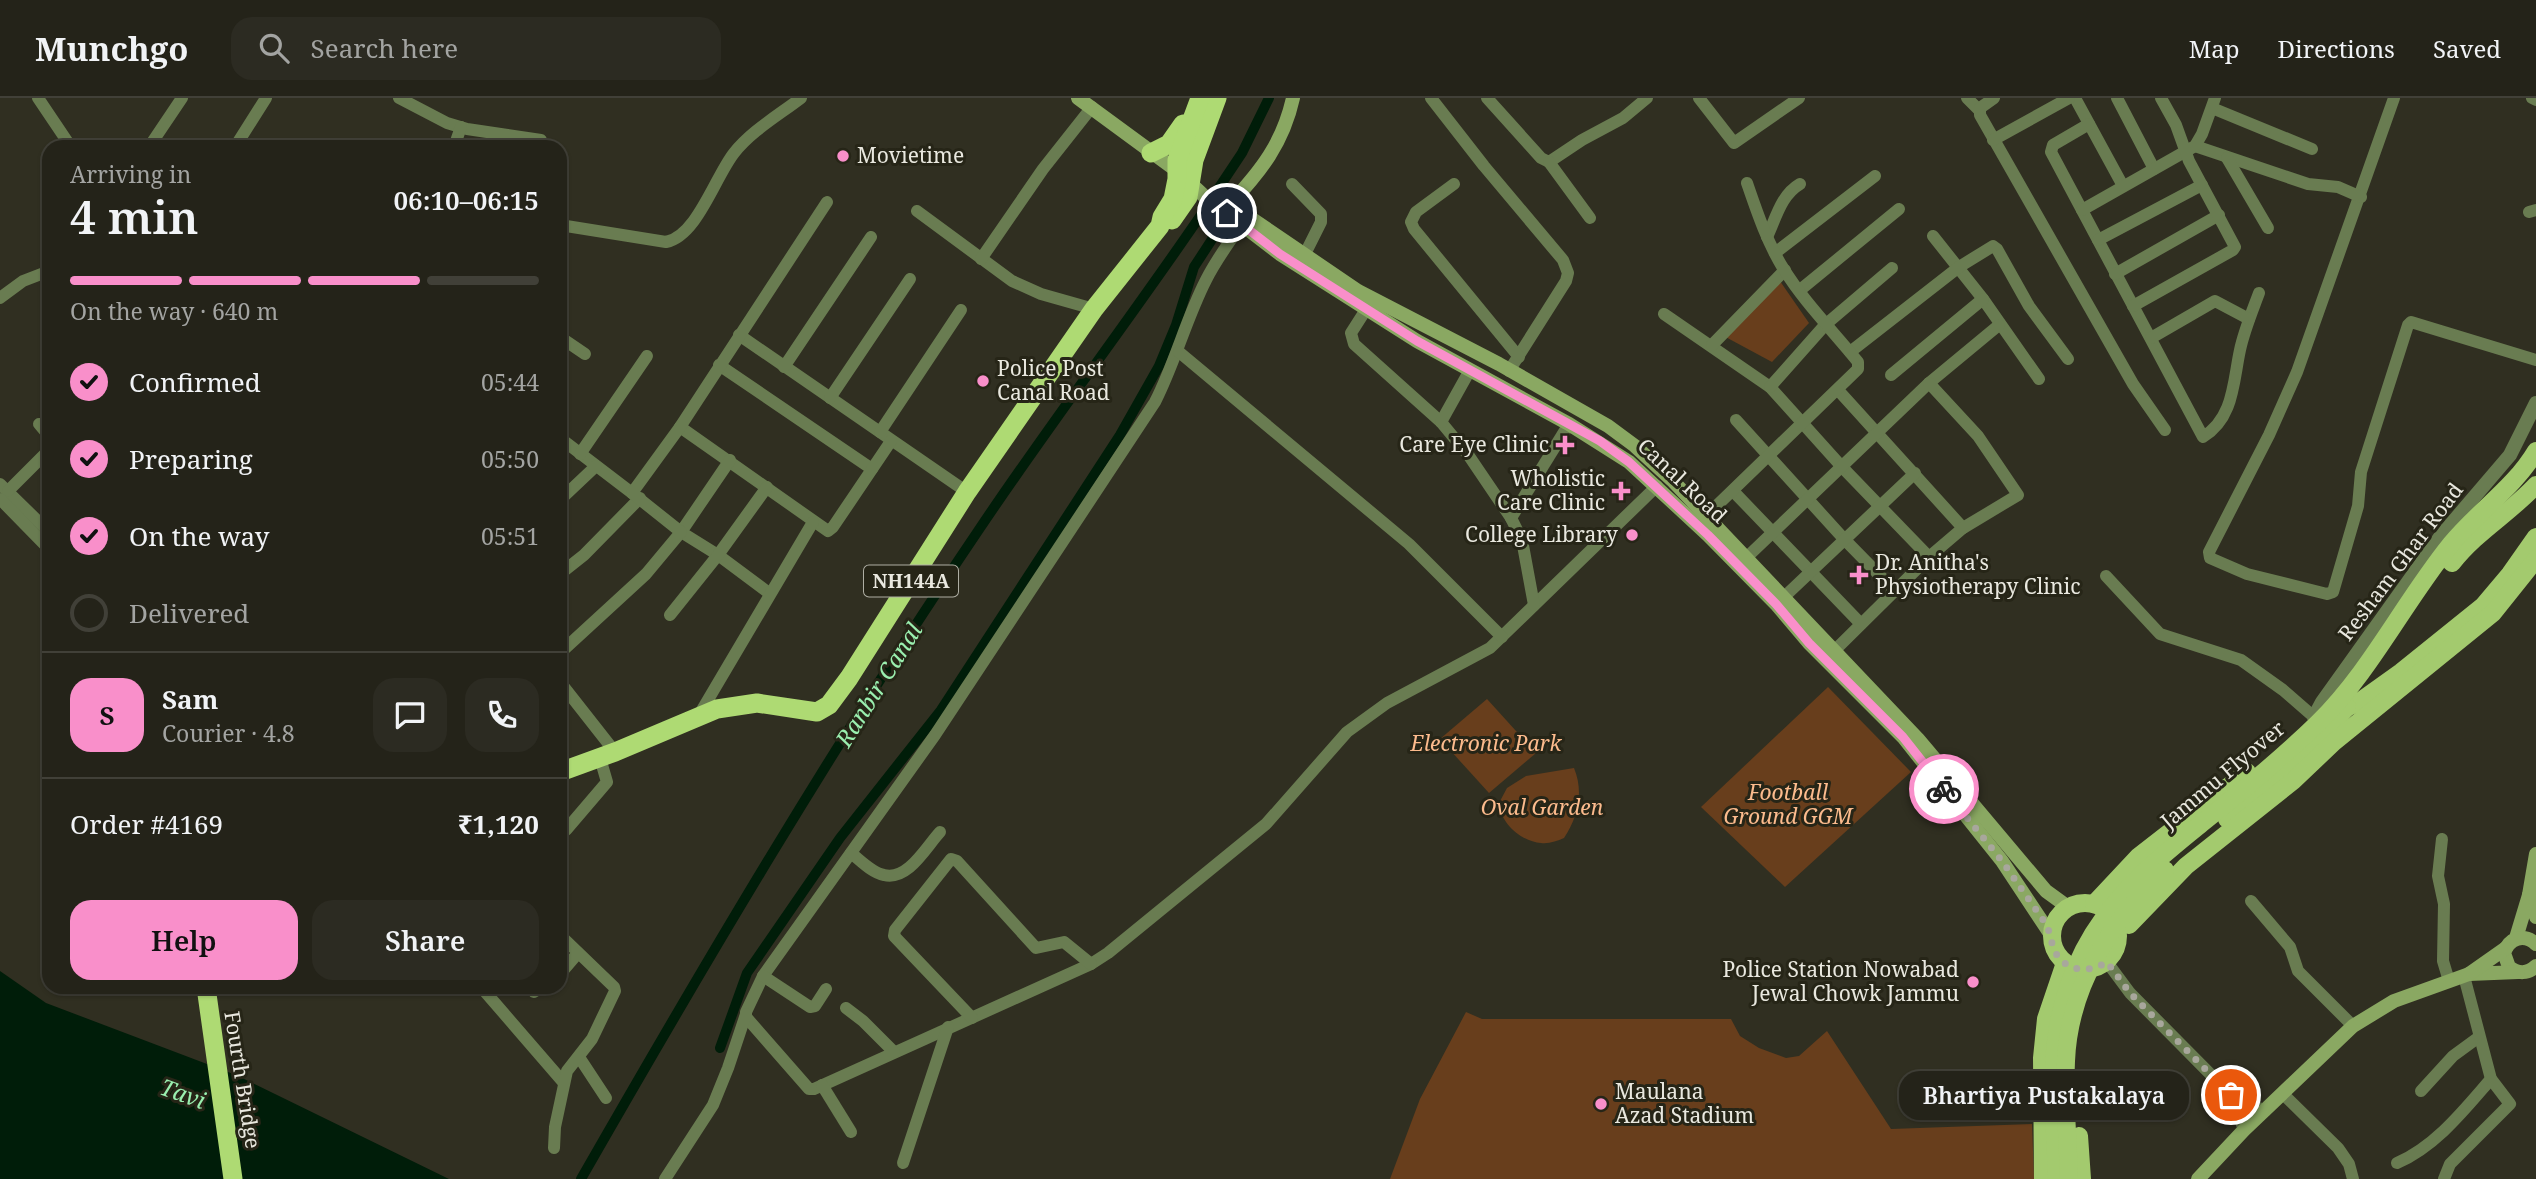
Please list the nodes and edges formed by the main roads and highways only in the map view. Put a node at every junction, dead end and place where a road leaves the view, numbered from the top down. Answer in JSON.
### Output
{"nodes":[{"id":1,"x":1079,"y":98,"type":"edge"},
{"id":2,"x":1217,"y":98,"type":"edge"},
{"id":3,"x":1293,"y":98,"type":"edge"},
{"id":4,"x":1198,"y":103,"type":"edge"},
{"id":5,"x":1151,"y":153,"type":"junction"},
{"id":6,"x":1186,"y":176,"type":"junction"},
{"id":7,"x":2536,"y":451,"type":"edge"},
{"id":8,"x":2536,"y":485,"type":"edge"},
{"id":9,"x":2536,"y":537,"type":"edge"},
{"id":10,"x":2536,"y":559,"type":"edge"},
{"id":11,"x":1830,"y":655,"type":"junction"},
{"id":12,"x":567,"y":771,"type":"edge"},
{"id":13,"x":2536,"y":853,"type":"edge"},
{"id":14,"x":2529,"y":895,"type":"junction"},
{"id":15,"x":2094,"y":904,"type":"junction"},
{"id":16,"x":2068,"y":907,"type":"junction"},
{"id":17,"x":2536,"y":917,"type":"edge"},
{"id":18,"x":2536,"y":926,"type":"edge"},
{"id":19,"x":2052,"y":935,"type":"junction"},
{"id":20,"x":2119,"y":942,"type":"junction"},
{"id":21,"x":2511,"y":943,"type":"junction"},
{"id":22,"x":2535,"y":944,"type":"edge"},
{"id":23,"x":2065,"y":963,"type":"junction"},
{"id":24,"x":2103,"y":965,"type":"junction"},
{"id":25,"x":2528,"y":971,"type":"edge"},
{"id":26,"x":2467,"y":975,"type":"junction"},
{"id":27,"x":195,"y":994,"type":"edge"},
{"id":28,"x":206,"y":994,"type":"edge"},
{"id":29,"x":206,"y":1032,"type":"junction"},
{"id":30,"x":220,"y":1179,"type":"edge"},
{"id":31,"x":233,"y":1179,"type":"edge"},
{"id":32,"x":2043,"y":1179,"type":"edge"},
{"id":33,"x":2057,"y":1179,"type":"edge"},
{"id":34,"x":2069,"y":1179,"type":"edge"},
{"id":35,"x":2082,"y":1179,"type":"edge"},
{"id":36,"x":2198,"y":1179,"type":"edge"}],
"edges":[{"from":1,"to":5,"type":"main road","name":"Canal Road"},
{"from":2,"to":6,"type":"highway","number":"NH144A"},
{"from":3,"to":11,"type":"main road","name":"Canal Road"},
{"from":4,"to":5,"type":"highway"},
{"from":4,"to":6,"type":"highway","number":"NH144A"},
{"from":5,"to":6,"type":"main road","name":"Canal Road"},
{"from":6,"to":11,"type":"main road","name":"Canal Road"},
{"from":6,"to":12,"type":"highway","number":"NH144A"},
{"from":7,"to":33,"type":"main road","name":"Jammu Flyover"},
{"from":8,"to":34,"type":"main road","name":"Jammu Flyover"},
{"from":9,"to":15,"type":"main road"},
{"from":10,"to":20,"type":"main road"},
{"from":11,"to":16,"type":"main road","name":"Canal Road"},
{"from":11,"to":19,"type":"main road","name":"Canal Road"},
{"from":13,"to":14,"type":"main road"},
{"from":14,"to":17,"type":"main road"},
{"from":14,"to":21,"type":"main road"},
{"from":15,"to":16,"type":"main road"},
{"from":15,"to":20,"type":"main road"},
{"from":16,"to":19,"type":"main road"},
{"from":18,"to":22,"type":"main road"},
{"from":19,"to":23,"type":"main road"},
{"from":20,"to":24,"type":"main road"},
{"from":21,"to":22,"type":"main road"},
{"from":21,"to":25,"type":"main road"},
{"from":21,"to":26,"type":"main road"},
{"from":23,"to":24,"type":"main road"},
{"from":23,"to":32,"type":"main road"},
{"from":24,"to":35,"type":"main road"},
{"from":25,"to":26,"type":"main road"},
{"from":26,"to":36,"type":"main road"},
{"from":27,"to":29,"type":"highway"},
{"from":28,"to":29,"type":"highway","name":"Fourth Bridge"},
{"from":29,"to":30,"type":"highway","name":"Fourth Bridge"},
{"from":29,"to":31,"type":"highway","name":"Fourth Bridge"}]}
